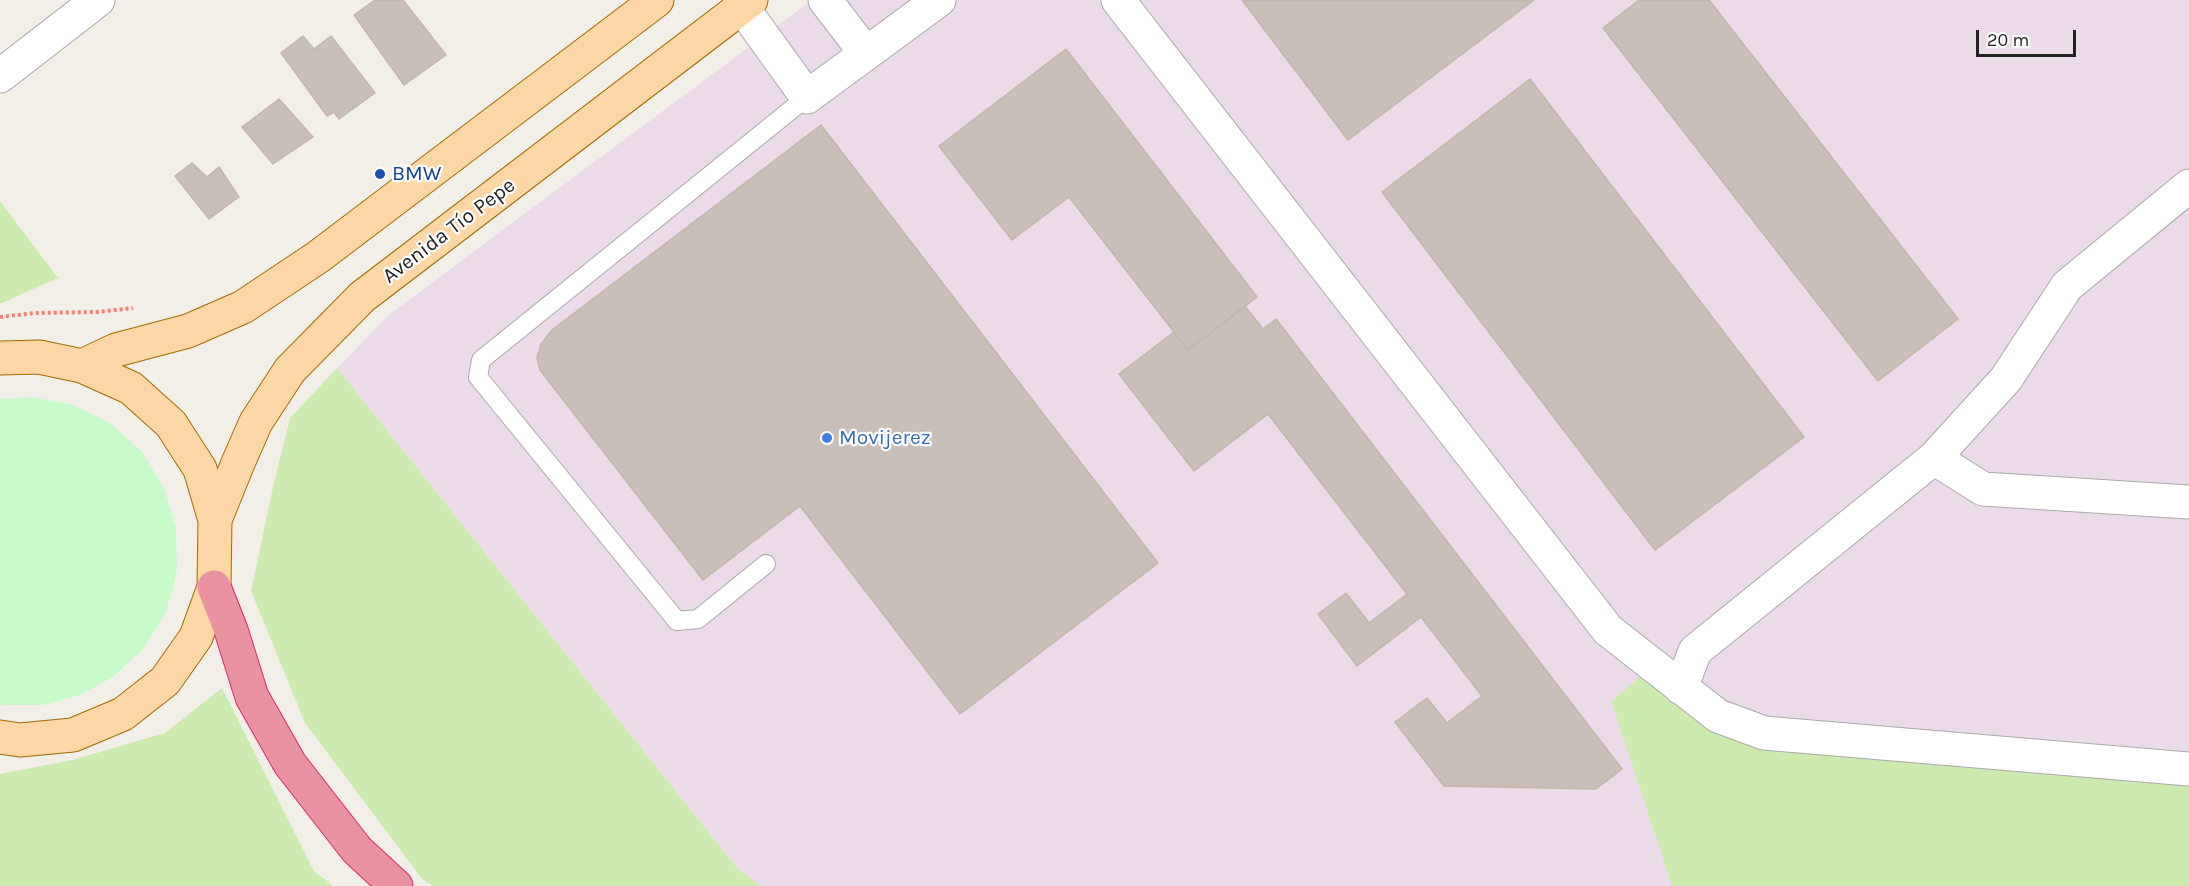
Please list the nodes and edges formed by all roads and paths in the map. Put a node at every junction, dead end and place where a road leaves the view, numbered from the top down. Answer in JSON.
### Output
{"nodes":[{"id":1,"x":99,"y":0,"type":"edge"},
{"id":2,"x":657,"y":0,"type":"edge"},
{"id":3,"x":825,"y":0,"type":"edge"},
{"id":4,"x":939,"y":0,"type":"edge"},
{"id":5,"x":1118,"y":0,"type":"edge"},
{"id":6,"x":746,"y":4,"type":"edge"},
{"id":7,"x":865,"y":52,"type":"junction"},
{"id":8,"x":0,"y":76,"type":"edge"},
{"id":9,"x":807,"y":97,"type":"junction"},
{"id":10,"x":2189,"y":186,"type":"edge"},
{"id":11,"x":138,"y":308,"type":"dead end"},
{"id":12,"x":0,"y":317,"type":"edge"},
{"id":13,"x":0,"y":358,"type":"edge"},
{"id":14,"x":82,"y":366,"type":"junction"},
{"id":15,"x":1934,"y":458,"type":"junction"},
{"id":16,"x":2189,"y":501,"type":"edge"},
{"id":17,"x":215,"y":520,"type":"junction"},
{"id":18,"x":766,"y":564,"type":"dead end"},
{"id":19,"x":214,"y":587,"type":"junction"},
{"id":20,"x":1681,"y":688,"type":"junction"},
{"id":21,"x":0,"y":737,"type":"edge"},
{"id":22,"x":2189,"y":769,"type":"edge"},
{"id":23,"x":396,"y":886,"type":"edge"}],
"edges":[{"from":1,"to":8,"type":"street"},
{"from":2,"to":14,"type":"main road"},
{"from":3,"to":7,"type":"street"},
{"from":4,"to":7,"type":"street"},
{"from":5,"to":20,"type":"street"},
{"from":6,"to":9,"type":"street"},
{"from":6,"to":17,"type":"main road","name":"Avenida Tío Pepe"},
{"from":7,"to":9,"type":"street"},
{"from":9,"to":18,"type":"lane"},
{"from":10,"to":15,"type":"street"},
{"from":11,"to":12,"type":"path"},
{"from":13,"to":14,"type":"main road"},
{"from":14,"to":17,"type":"main road"},
{"from":15,"to":16,"type":"street"},
{"from":15,"to":20,"type":"street"},
{"from":17,"to":19,"type":"main road"},
{"from":19,"to":21,"type":"main road"},
{"from":19,"to":23,"type":"highway"},
{"from":20,"to":22,"type":"street"}]}
